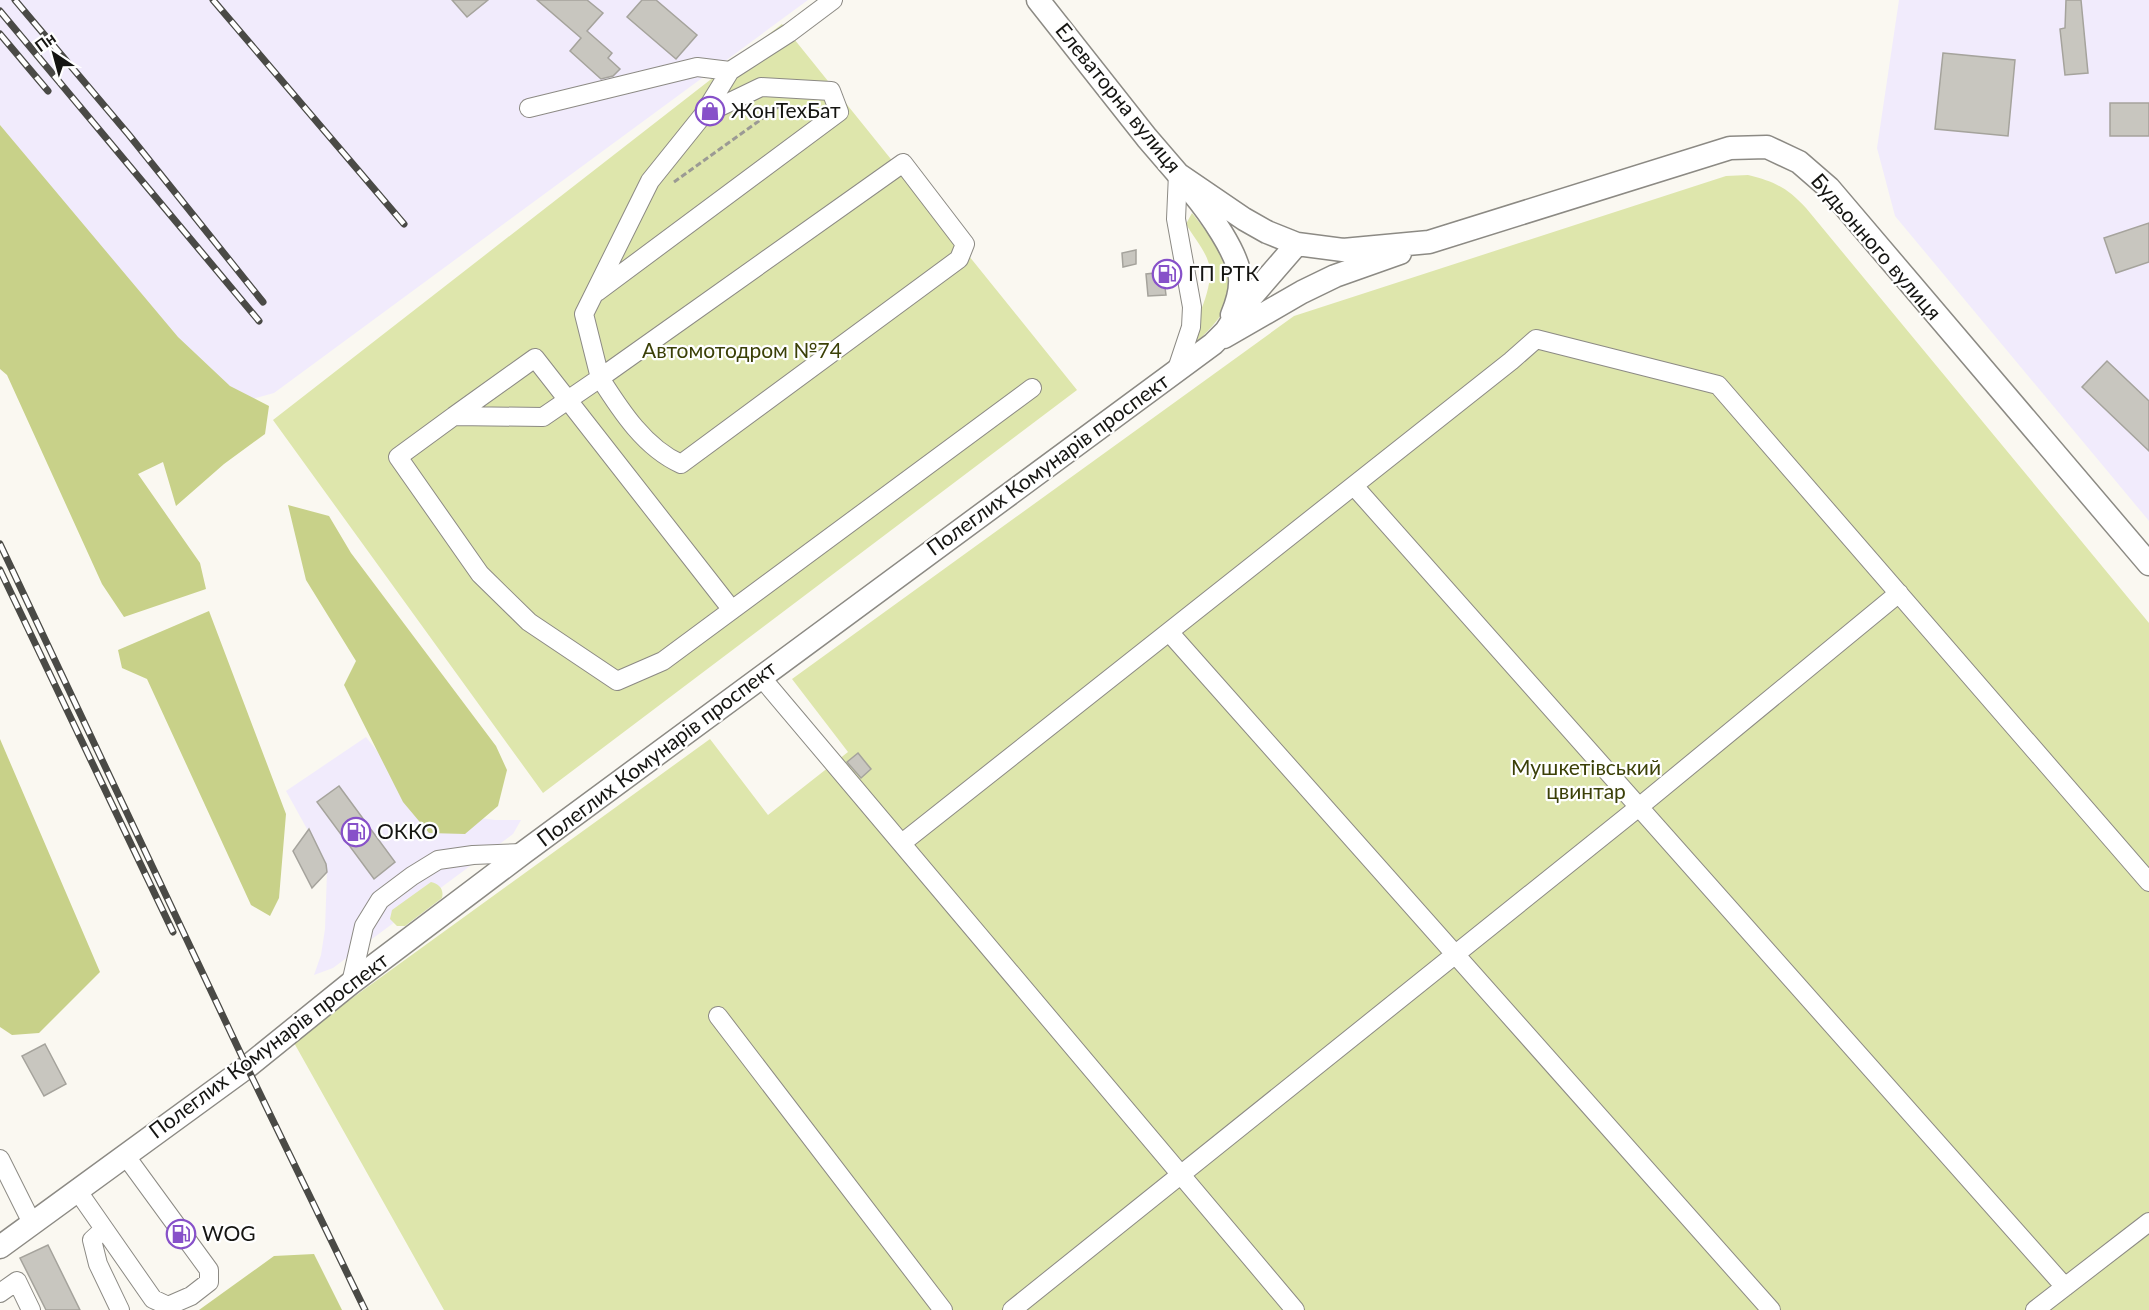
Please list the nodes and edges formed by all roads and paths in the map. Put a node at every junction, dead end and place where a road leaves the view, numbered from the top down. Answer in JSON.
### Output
{"nodes":[{"id":1,"x":833,"y":0,"type":"edge"},
{"id":2,"x":1038,"y":0,"type":"edge"},
{"id":3,"x":730,"y":71,"type":"junction"},
{"id":4,"x":803,"y":89,"type":"junction"},
{"id":5,"x":529,"y":108,"type":"dead end"},
{"id":6,"x":703,"y":115,"type":"junction"},
{"id":7,"x":1178,"y":174,"type":"junction"},
{"id":8,"x":673,"y":182,"type":"dead end"},
{"id":9,"x":1429,"y":242,"type":"junction"},
{"id":10,"x":1297,"y":244,"type":"junction"},
{"id":11,"x":593,"y":295,"type":"junction"},
{"id":12,"x":1213,"y":344,"type":"junction"},
{"id":13,"x":1176,"y":372,"type":"junction"},
{"id":14,"x":600,"y":378,"type":"junction"},
{"id":15,"x":1032,"y":388,"type":"dead end"},
{"id":16,"x":568,"y":400,"type":"junction"},
{"id":17,"x":454,"y":416,"type":"junction"},
{"id":18,"x":1354,"y":486,"type":"junction"},
{"id":19,"x":2149,"y":564,"type":"edge"},
{"id":20,"x":1899,"y":593,"type":"junction"},
{"id":21,"x":732,"y":610,"type":"junction"},
{"id":22,"x":1169,"y":632,"type":"junction"},
{"id":23,"x":761,"y":676,"type":"junction"},
{"id":24,"x":1639,"y":807,"type":"junction"},
{"id":25,"x":902,"y":843,"type":"junction"},
{"id":26,"x":524,"y":853,"type":"junction"},
{"id":27,"x":2149,"y":882,"type":"edge"},
{"id":28,"x":1455,"y":955,"type":"junction"},
{"id":29,"x":351,"y":983,"type":"junction"},
{"id":30,"x":718,"y":1016,"type":"dead end"},
{"id":31,"x":125,"y":1155,"type":"junction"},
{"id":32,"x":0,"y":1160,"type":"edge"},
{"id":33,"x":1181,"y":1175,"type":"junction"},
{"id":34,"x":77,"y":1190,"type":"junction"},
{"id":35,"x":2149,"y":1222,"type":"edge"},
{"id":36,"x":32,"y":1224,"type":"junction"},
{"id":37,"x":104,"y":1229,"type":"junction"},
{"id":38,"x":0,"y":1247,"type":"edge"},
{"id":39,"x":2065,"y":1287,"type":"junction"},
{"id":40,"x":0,"y":1293,"type":"edge"},
{"id":41,"x":31,"y":1310,"type":"edge"},
{"id":42,"x":120,"y":1310,"type":"edge"},
{"id":43,"x":943,"y":1310,"type":"edge"},
{"id":44,"x":1012,"y":1310,"type":"edge"},
{"id":45,"x":1295,"y":1310,"type":"edge"},
{"id":46,"x":1771,"y":1310,"type":"edge"},
{"id":47,"x":2035,"y":1310,"type":"edge"}],
"edges":[{"from":1,"to":3,"type":"street"},
{"from":2,"to":7,"type":"main road","name":"Елеваторна вулиця"},
{"from":3,"to":5,"type":"street"},
{"from":3,"to":6,"type":"street"},
{"from":4,"to":6,"type":"street"},
{"from":4,"to":8,"type":"path"},
{"from":4,"to":11,"type":"street"},
{"from":6,"to":11,"type":"street"},
{"from":7,"to":10,"type":"main road","name":"Елеваторна вулиця"},
{"from":7,"to":12,"type":"main road"},
{"from":7,"to":13,"type":"street"},
{"from":9,"to":10,"type":"main road","name":"Будьонного вулиця"},
{"from":9,"to":12,"type":"main road"},
{"from":9,"to":19,"type":"main road","name":"Будьонного вулиця"},
{"from":10,"to":12,"type":"main road","name":"Полеглих Комунарів проспект"},
{"from":11,"to":14,"type":"street"},
{"from":12,"to":13,"type":"main road","name":"Полеглих Комунарів проспект"},
{"from":13,"to":23,"type":"main road","name":"Полеглих Комунарів проспект"},
{"from":14,"to":14,"type":"street"},
{"from":14,"to":16,"type":"street"},
{"from":15,"to":21,"type":"street"},
{"from":16,"to":17,"type":"street"},
{"from":16,"to":17,"type":"street"},
{"from":16,"to":21,"type":"street"},
{"from":17,"to":21,"type":"street"},
{"from":18,"to":20,"type":"street"},
{"from":18,"to":22,"type":"street"},
{"from":18,"to":24,"type":"street"},
{"from":20,"to":24,"type":"street"},
{"from":20,"to":27,"type":"street"},
{"from":22,"to":25,"type":"street"},
{"from":22,"to":28,"type":"street"},
{"from":23,"to":25,"type":"street"},
{"from":23,"to":26,"type":"main road","name":"Полеглих Комунарів проспект"},
{"from":24,"to":28,"type":"street"},
{"from":24,"to":39,"type":"street"},
{"from":25,"to":33,"type":"street"},
{"from":26,"to":29,"type":"main road","name":"Полеглих Комунарів проспект"},
{"from":26,"to":29,"type":"street"},
{"from":28,"to":33,"type":"street"},
{"from":28,"to":46,"type":"street"},
{"from":29,"to":31,"type":"main road","name":"Полеглих Комунарів проспект"},
{"from":30,"to":43,"type":"street"},
{"from":31,"to":34,"type":"main road","name":"Полеглих Комунарів проспект"},
{"from":31,"to":37,"type":"street"},
{"from":32,"to":36,"type":"street"},
{"from":33,"to":44,"type":"street"},
{"from":33,"to":45,"type":"street"},
{"from":34,"to":36,"type":"main road","name":"Полеглих Комунарів проспект"},
{"from":34,"to":37,"type":"street"},
{"from":35,"to":39,"type":"street"},
{"from":36,"to":38,"type":"main road","name":"Полеглих Комунарів проспект"},
{"from":37,"to":42,"type":"street"},
{"from":39,"to":47,"type":"street"},
{"from":40,"to":41,"type":"street"}]}
